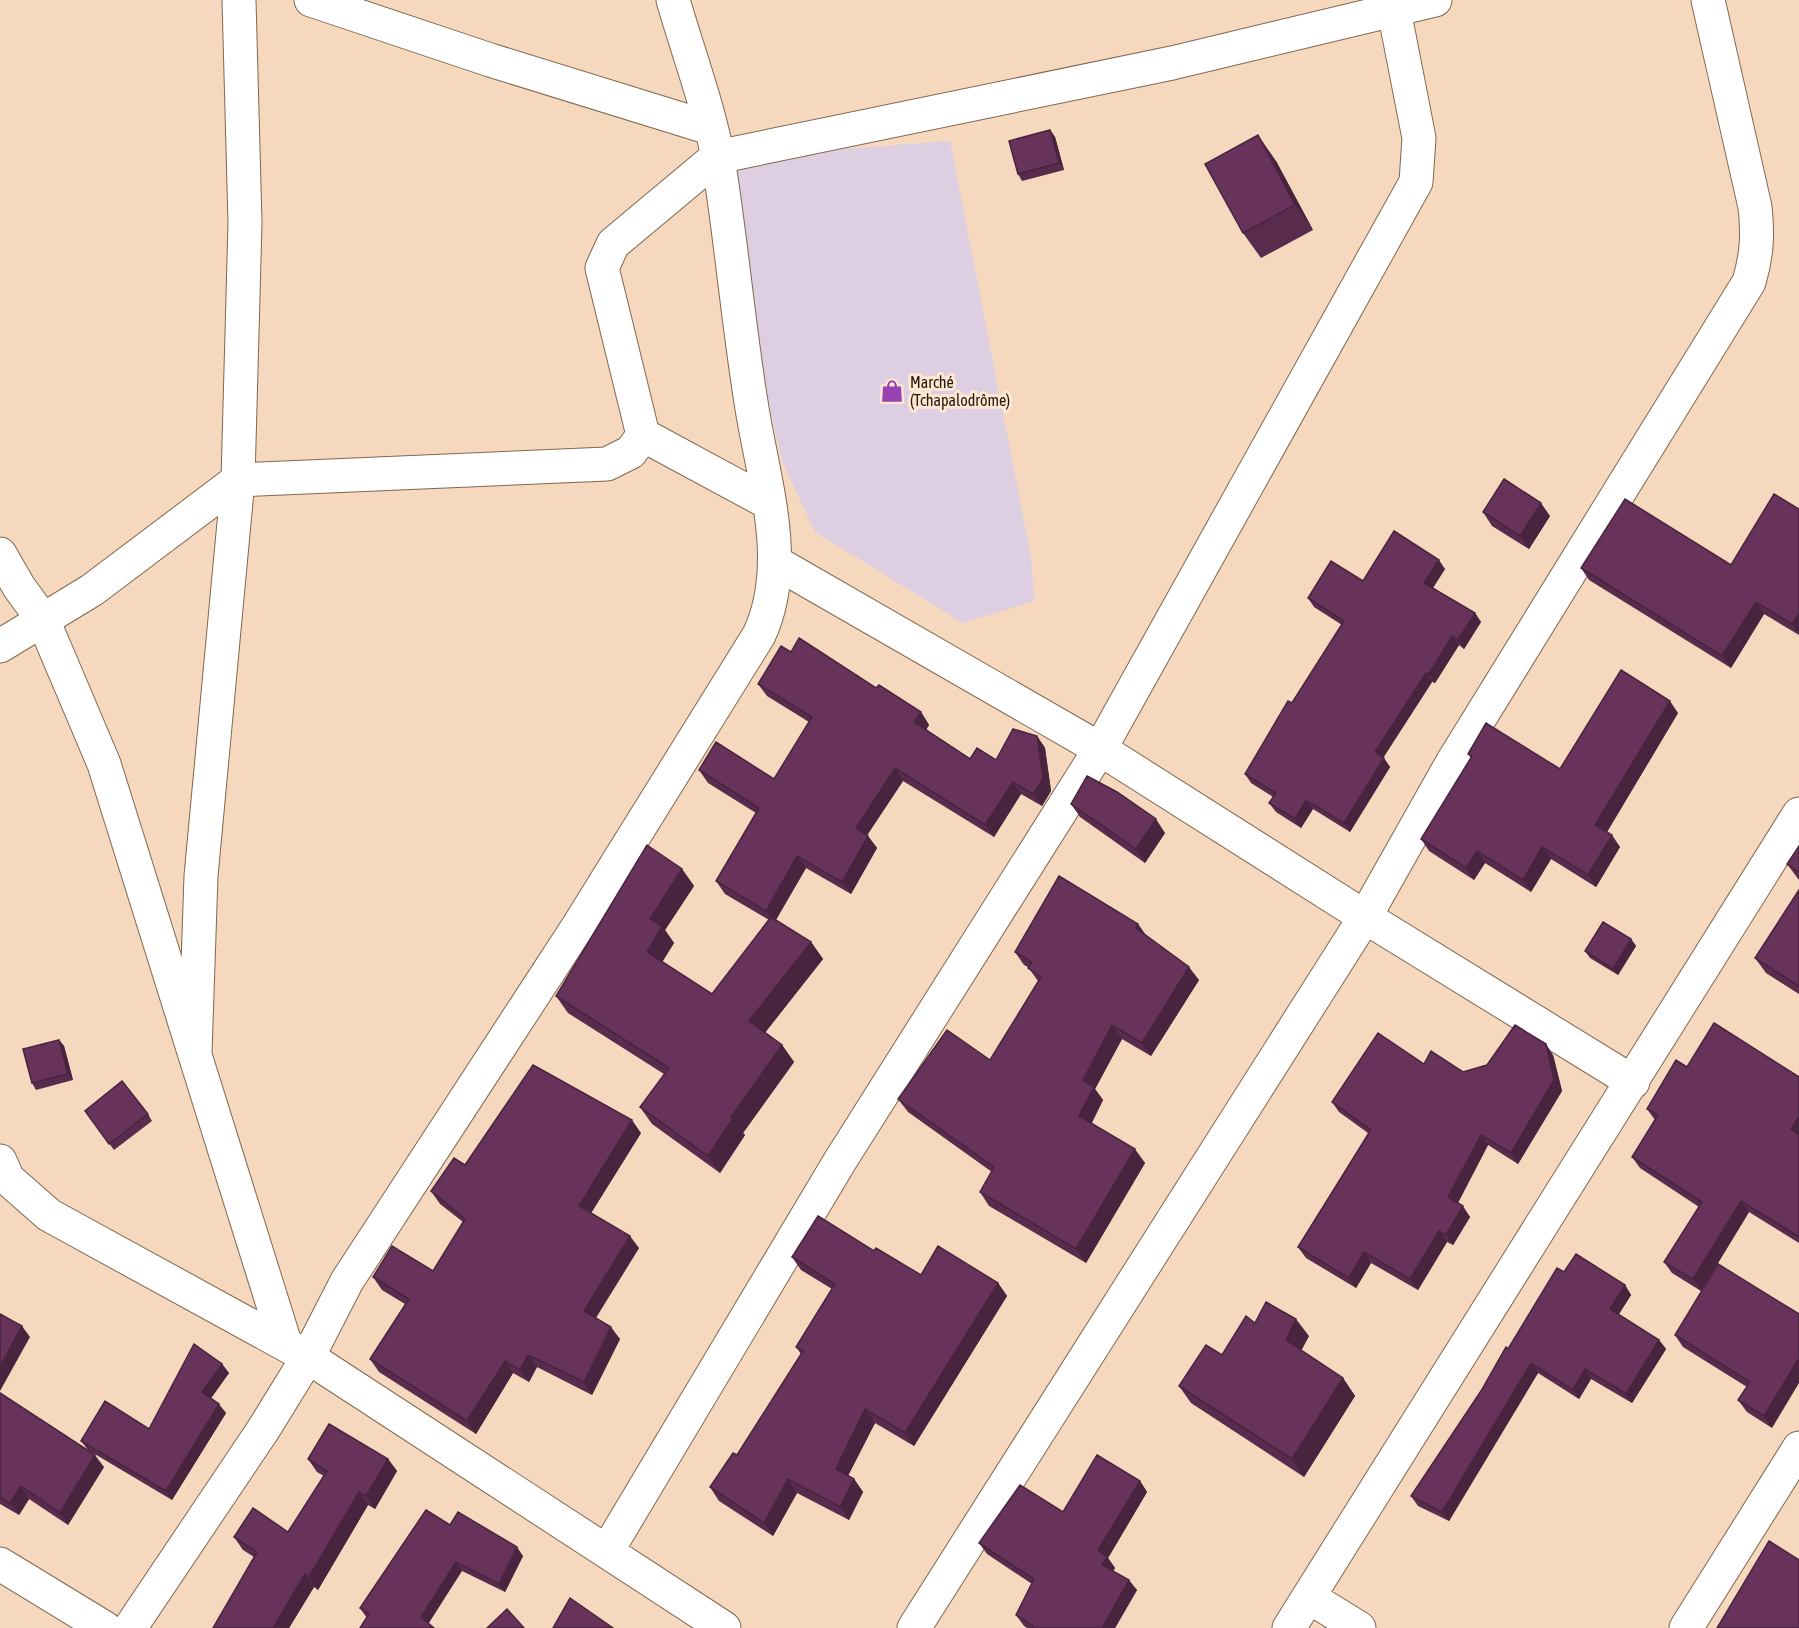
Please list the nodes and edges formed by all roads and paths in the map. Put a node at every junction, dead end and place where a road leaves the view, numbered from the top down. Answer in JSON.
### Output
{"nodes":[{"id":1,"x":239,"y":0,"type":"edge"},
{"id":2,"x":311,"y":0,"type":"edge"},
{"id":3,"x":673,"y":0,"type":"edge"},
{"id":4,"x":1435,"y":0,"type":"edge"},
{"id":5,"x":1708,"y":0,"type":"edge"},
{"id":6,"x":1393,"y":5,"type":"edge"},
{"id":7,"x":714,"y":142,"type":"junction"},
{"id":8,"x":643,"y":435,"type":"junction"},
{"id":9,"x":238,"y":480,"type":"junction"},
{"id":10,"x":769,"y":503,"type":"junction"},
{"id":11,"x":0,"y":554,"type":"edge"},
{"id":12,"x":775,"y":562,"type":"junction"},
{"id":13,"x":43,"y":620,"type":"junction"},
{"id":14,"x":0,"y":646,"type":"edge"},
{"id":15,"x":1100,"y":749,"type":"junction"},
{"id":16,"x":1799,"y":814,"type":"edge"},
{"id":17,"x":1365,"y":917,"type":"junction"},
{"id":18,"x":195,"y":1053,"type":"junction"},
{"id":19,"x":1632,"y":1082,"type":"junction"},
{"id":20,"x":0,"y":1161,"type":"edge"},
{"id":21,"x":297,"y":1350,"type":"junction"},
{"id":22,"x":1799,"y":1448,"type":"edge"},
{"id":23,"x":607,"y":1551,"type":"junction"},
{"id":24,"x":0,"y":1564,"type":"edge"},
{"id":25,"x":1309,"y":1597,"type":"junction"},
{"id":26,"x":105,"y":1628,"type":"edge"},
{"id":27,"x":130,"y":1628,"type":"edge"},
{"id":28,"x":724,"y":1628,"type":"edge"},
{"id":29,"x":914,"y":1628,"type":"edge"},
{"id":30,"x":1289,"y":1628,"type":"edge"},
{"id":31,"x":1359,"y":1628,"type":"edge"},
{"id":32,"x":1686,"y":1628,"type":"edge"}],
"edges":[{"from":1,"to":9,"type":"street"},
{"from":2,"to":7,"type":"street"},
{"from":3,"to":7,"type":"street"},
{"from":4,"to":6,"type":"street"},
{"from":5,"to":17,"type":"street"},
{"from":6,"to":7,"type":"street"},
{"from":6,"to":15,"type":"street"},
{"from":7,"to":8,"type":"street"},
{"from":7,"to":10,"type":"street"},
{"from":8,"to":9,"type":"street"},
{"from":8,"to":10,"type":"street"},
{"from":9,"to":13,"type":"street"},
{"from":9,"to":18,"type":"street"},
{"from":10,"to":12,"type":"street"},
{"from":11,"to":13,"type":"street"},
{"from":12,"to":15,"type":"street"},
{"from":12,"to":21,"type":"street"},
{"from":13,"to":14,"type":"street"},
{"from":13,"to":18,"type":"street"},
{"from":15,"to":17,"type":"street"},
{"from":15,"to":23,"type":"street"},
{"from":16,"to":19,"type":"street"},
{"from":17,"to":19,"type":"street"},
{"from":17,"to":29,"type":"street"},
{"from":18,"to":21,"type":"street"},
{"from":19,"to":25,"type":"street"},
{"from":20,"to":21,"type":"street"},
{"from":21,"to":23,"type":"street"},
{"from":21,"to":27,"type":"street"},
{"from":22,"to":32,"type":"street"},
{"from":23,"to":28,"type":"street"},
{"from":24,"to":26,"type":"street"},
{"from":25,"to":30,"type":"street"},
{"from":25,"to":31,"type":"street"}]}
